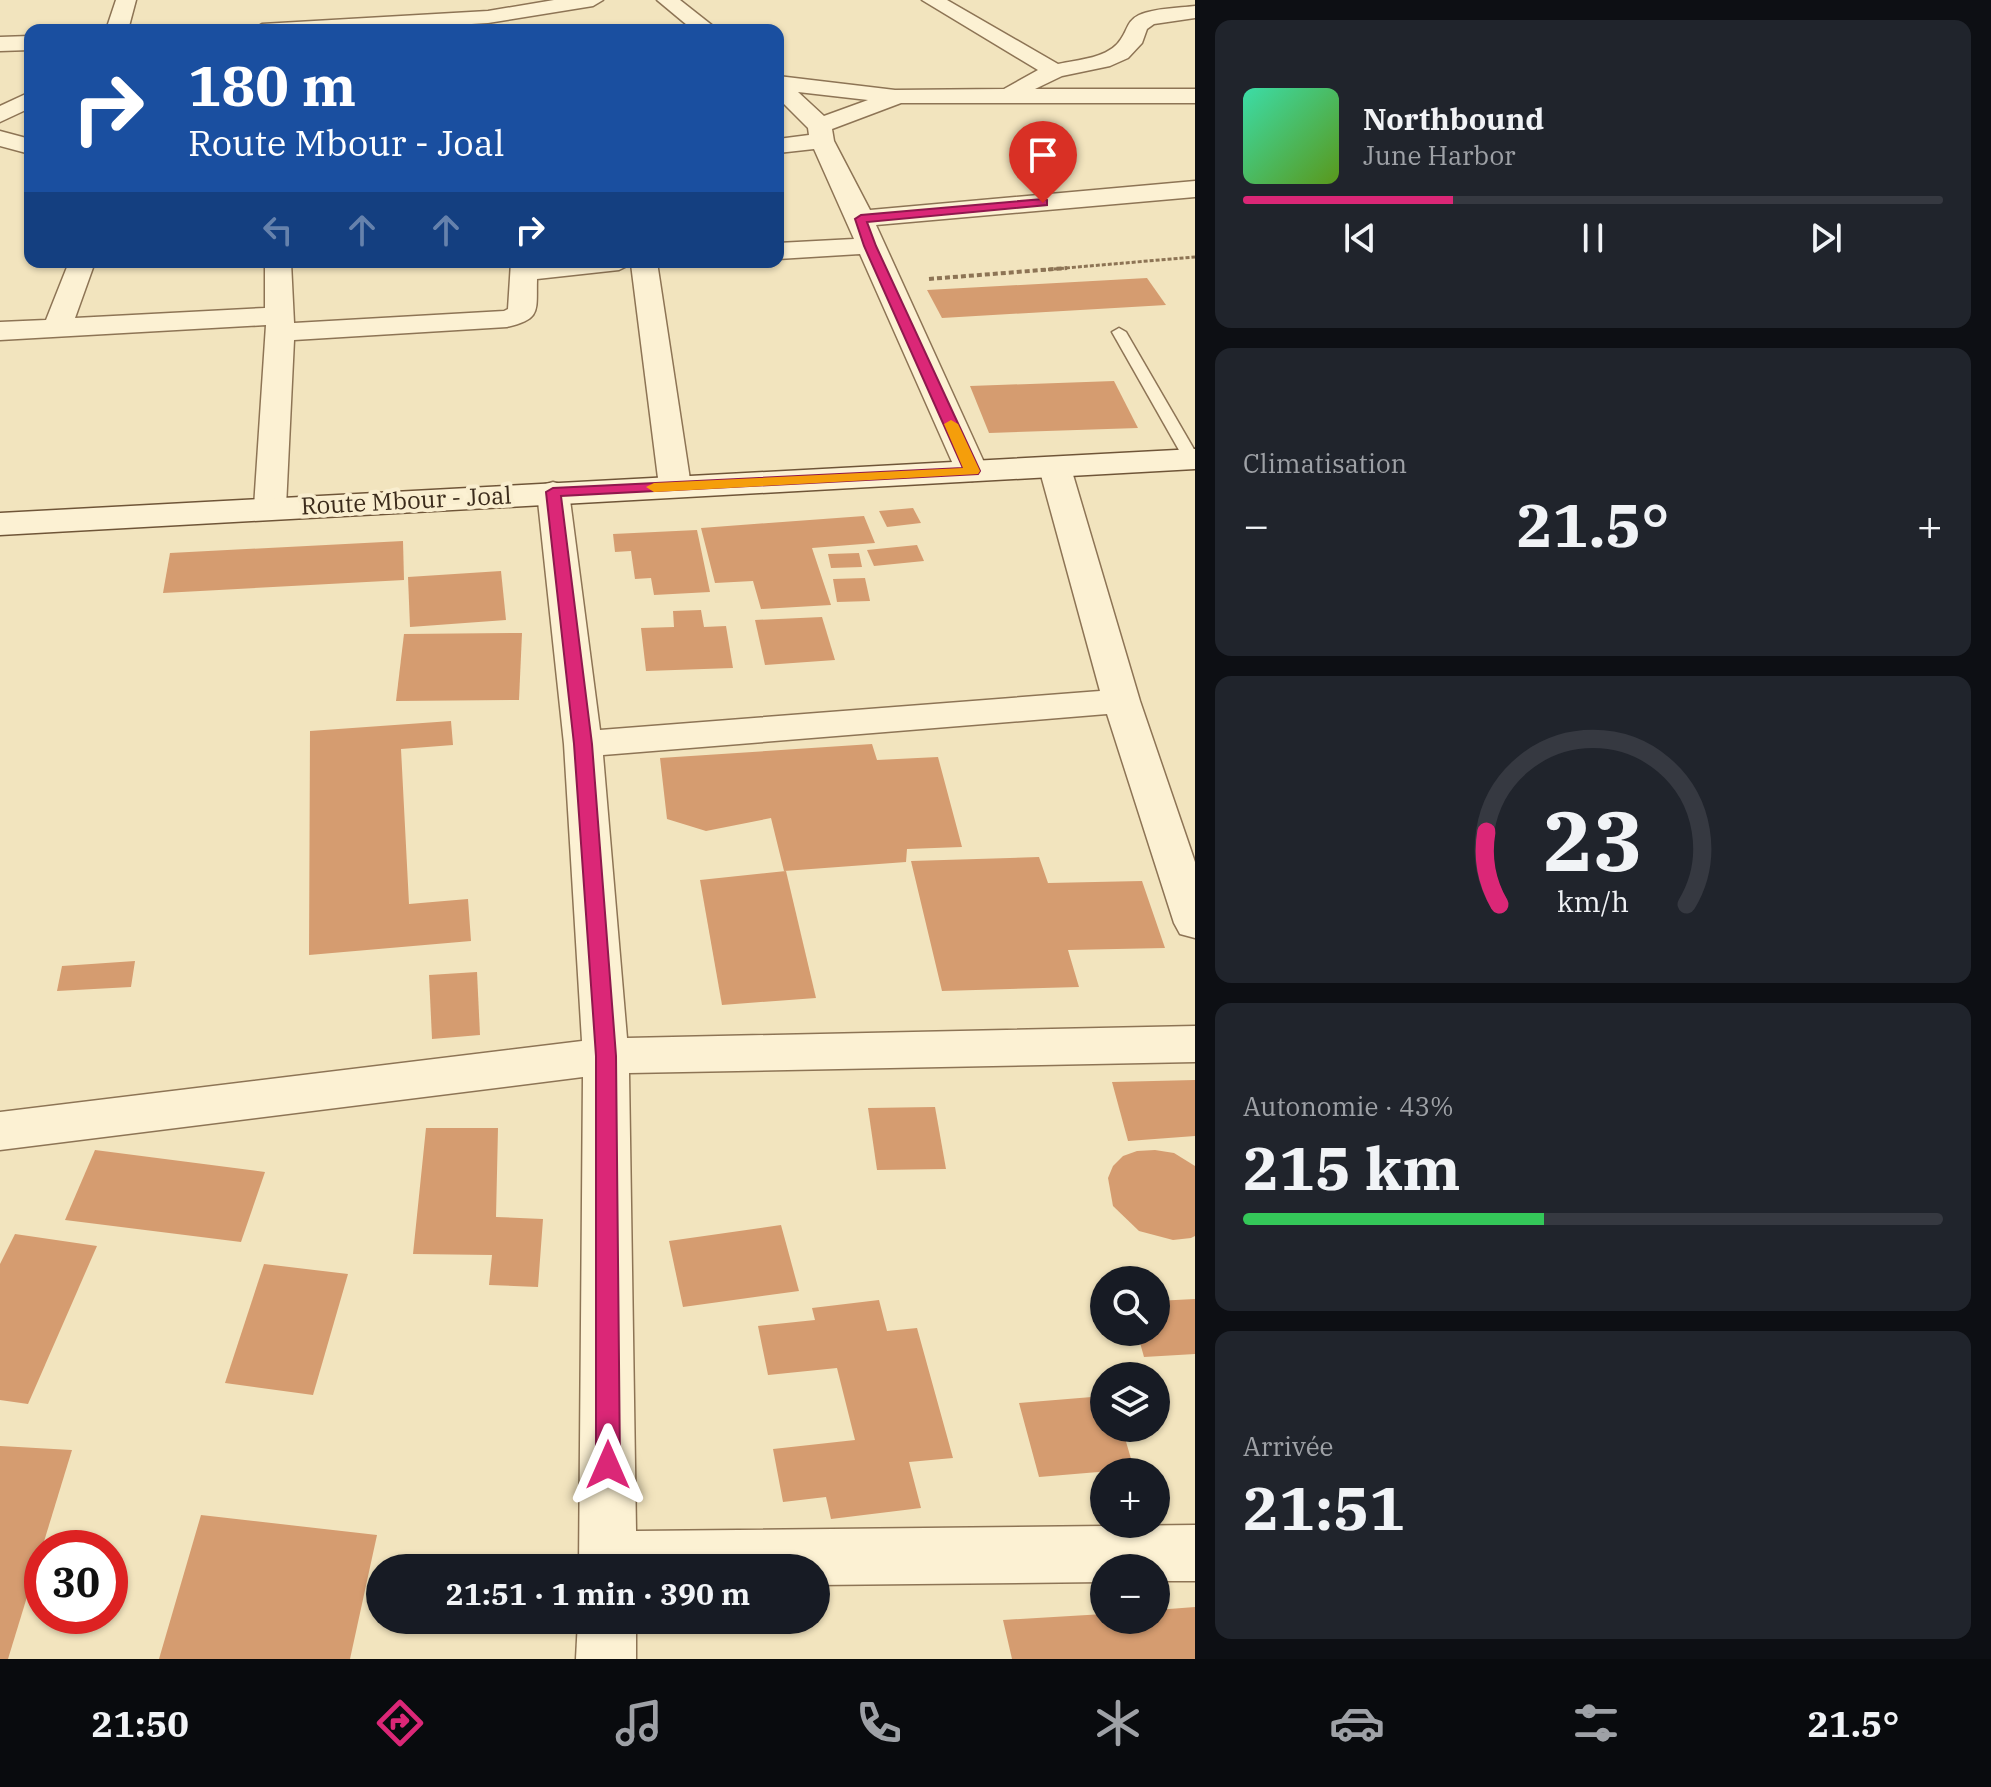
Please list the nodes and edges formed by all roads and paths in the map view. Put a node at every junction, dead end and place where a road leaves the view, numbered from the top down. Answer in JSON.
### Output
{"nodes":[{"id":1,"x":126,"y":0,"type":"edge"},
{"id":2,"x":593,"y":0,"type":"edge"},
{"id":3,"x":667,"y":0,"type":"edge"},
{"id":4,"x":932,"y":0,"type":"edge"},
{"id":5,"x":1139,"y":0,"type":"edge"},
{"id":6,"x":1195,"y":12,"type":"edge"},
{"id":7,"x":1168,"y":15,"type":"junction"},
{"id":8,"x":119,"y":24,"type":"edge"},
{"id":9,"x":492,"y":24,"type":"edge"},
{"id":10,"x":699,"y":24,"type":"edge"},
{"id":11,"x":24,"y":43,"type":"edge"},
{"id":12,"x":0,"y":44,"type":"edge"},
{"id":13,"x":1134,"y":62,"type":"junction"},
{"id":14,"x":1055,"y":71,"type":"junction"},
{"id":15,"x":784,"y":85,"type":"edge"},
{"id":16,"x":784,"y":91,"type":"edge"},
{"id":17,"x":898,"y":96,"type":"junction"},
{"id":18,"x":1170,"y":96,"type":"junction"},
{"id":19,"x":1195,"y":96,"type":"edge"},
{"id":20,"x":1001,"y":97,"type":"junction"},
{"id":21,"x":24,"y":102,"type":"edge"},
{"id":22,"x":0,"y":115,"type":"edge"},
{"id":23,"x":821,"y":133,"type":"junction"},
{"id":24,"x":0,"y":138,"type":"edge"},
{"id":25,"x":784,"y":144,"type":"edge"},
{"id":26,"x":24,"y":145,"type":"edge"},
{"id":27,"x":1195,"y":189,"type":"edge"},
{"id":28,"x":861,"y":219,"type":"junction"},
{"id":29,"x":870,"y":246,"type":"junction"},
{"id":30,"x":784,"y":251,"type":"edge"},
{"id":31,"x":1195,"y":257,"type":"edge"},
{"id":32,"x":80,"y":268,"type":"edge"},
{"id":33,"x":278,"y":268,"type":"edge"},
{"id":34,"x":524,"y":268,"type":"edge"},
{"id":35,"x":645,"y":268,"type":"edge"},
{"id":36,"x":888,"y":282,"type":"junction"},
{"id":37,"x":279,"y":324,"type":"junction"},
{"id":38,"x":57,"y":329,"type":"junction"},
{"id":39,"x":0,"y":331,"type":"edge"},
{"id":40,"x":1119,"y":332,"type":"dead end"},
{"id":41,"x":1193,"y":459,"type":"edge"},
{"id":42,"x":1055,"y":468,"type":"junction"},
{"id":43,"x":972,"y":471,"type":"junction"},
{"id":44,"x":675,"y":486,"type":"junction"},
{"id":45,"x":553,"y":492,"type":"junction"},
{"id":46,"x":270,"y":507,"type":"junction"},
{"id":47,"x":0,"y":524,"type":"edge"},
{"id":48,"x":1121,"y":701,"type":"junction"},
{"id":49,"x":583,"y":744,"type":"junction"},
{"id":50,"x":1195,"y":923,"type":"edge"},
{"id":51,"x":1195,"y":1044,"type":"edge"},
{"id":52,"x":606,"y":1056,"type":"junction"},
{"id":53,"x":0,"y":1131,"type":"edge"},
{"id":54,"x":1195,"y":1553,"type":"edge"},
{"id":55,"x":608,"y":1554,"type":"edge"},
{"id":56,"x":830,"y":1560,"type":"edge"},
{"id":57,"x":607,"y":1634,"type":"edge"},
{"id":58,"x":606,"y":1659,"type":"edge"}],
"edges":[{"from":1,"to":8,"type":"street"},
{"from":2,"to":9,"type":"street"},
{"from":3,"to":10,"type":"street"},
{"from":4,"to":14,"type":"street"},
{"from":5,"to":7,"type":"street"},
{"from":6,"to":7,"type":"street"},
{"from":7,"to":13,"type":"street"},
{"from":11,"to":12,"type":"street"},
{"from":13,"to":14,"type":"street"},
{"from":13,"to":18,"type":"street"},
{"from":14,"to":20,"type":"street"},
{"from":15,"to":17,"type":"street"},
{"from":16,"to":23,"type":"street"},
{"from":17,"to":20,"type":"street"},
{"from":17,"to":23,"type":"street"},
{"from":18,"to":19,"type":"street"},
{"from":18,"to":20,"type":"street"},
{"from":21,"to":22,"type":"street"},
{"from":23,"to":25,"type":"street"},
{"from":23,"to":28,"type":"street"},
{"from":24,"to":26,"type":"street"},
{"from":27,"to":28,"type":"street"},
{"from":28,"to":29,"type":"street"},
{"from":29,"to":30,"type":"street"},
{"from":29,"to":36,"type":"street"},
{"from":31,"to":36,"type":"path"},
{"from":32,"to":38,"type":"street"},
{"from":33,"to":37,"type":"street"},
{"from":34,"to":37,"type":"street"},
{"from":35,"to":44,"type":"street"},
{"from":36,"to":43,"type":"street"},
{"from":37,"to":38,"type":"street"},
{"from":37,"to":46,"type":"street"},
{"from":38,"to":39,"type":"street"},
{"from":40,"to":41,"type":"lane"},
{"from":41,"to":42,"type":"main road","name":"Route Mbour - Joal"},
{"from":42,"to":43,"type":"main road","name":"Route Mbour - Joal"},
{"from":42,"to":48,"type":"street"},
{"from":43,"to":44,"type":"main road","name":"Route Mbour - Joal"},
{"from":44,"to":45,"type":"main road","name":"Route Mbour - Joal"},
{"from":45,"to":46,"type":"main road","name":"Route Mbour - Joal"},
{"from":45,"to":49,"type":"street"},
{"from":46,"to":47,"type":"main road","name":"Route Mbour - Joal"},
{"from":48,"to":49,"type":"street"},
{"from":48,"to":50,"type":"street"},
{"from":49,"to":52,"type":"street"},
{"from":51,"to":52,"type":"street"},
{"from":52,"to":53,"type":"street"},
{"from":52,"to":55,"type":"street"},
{"from":54,"to":56,"type":"street"},
{"from":57,"to":58,"type":"street"}]}
